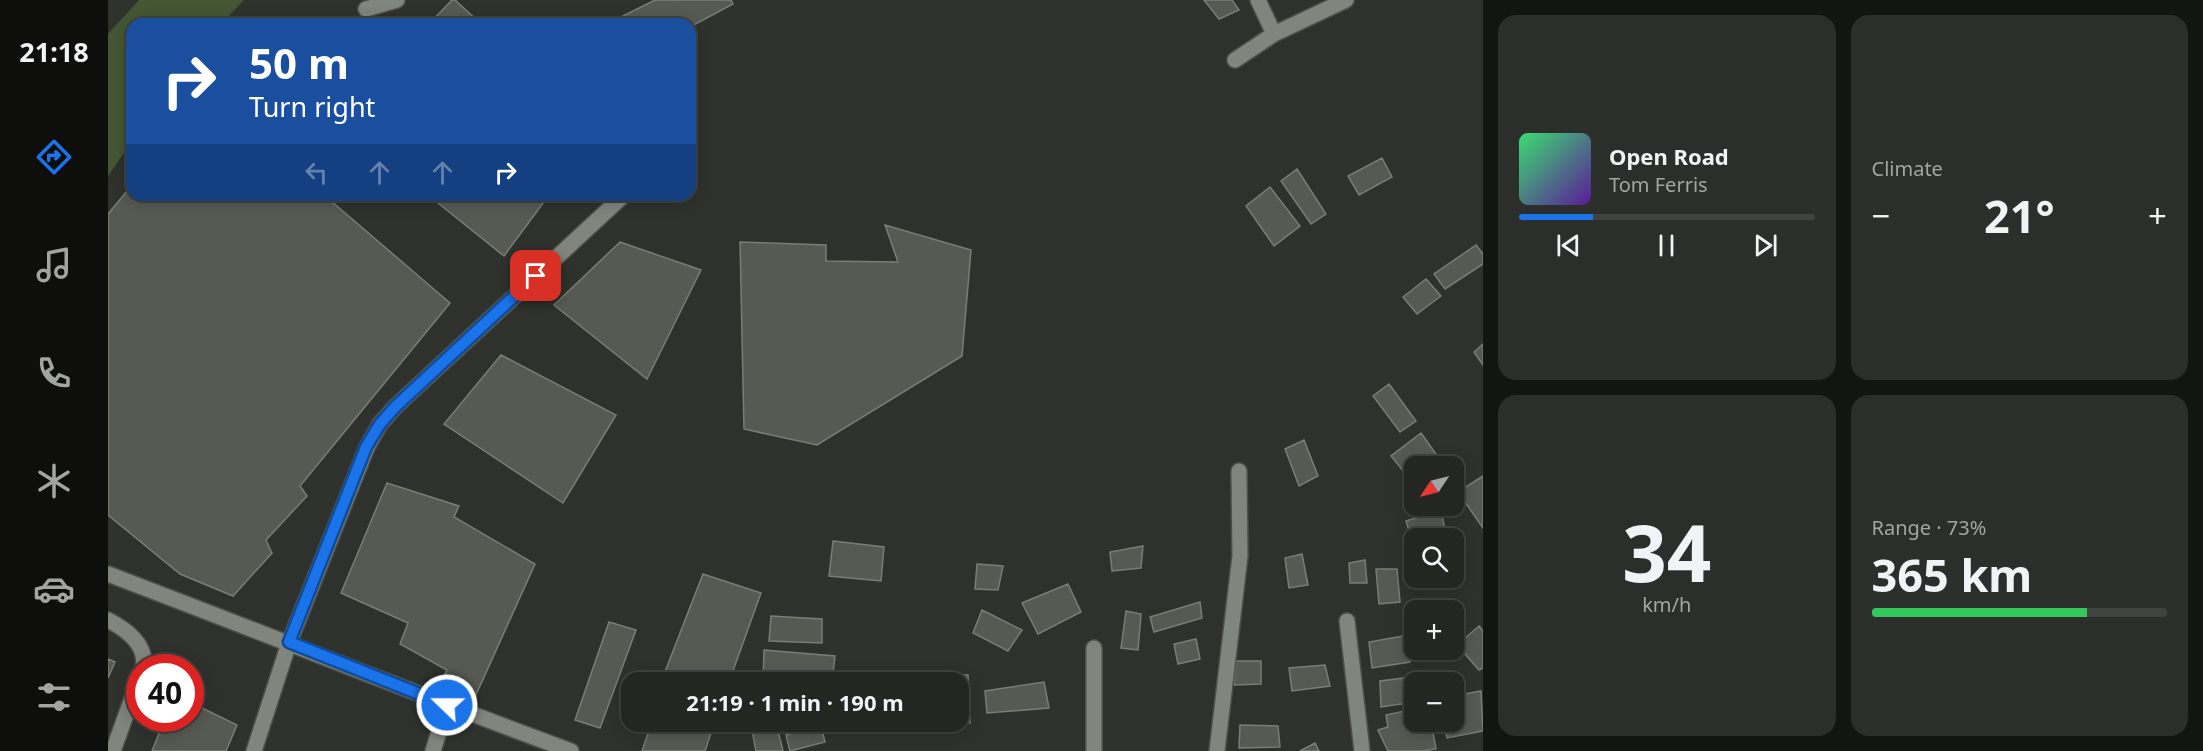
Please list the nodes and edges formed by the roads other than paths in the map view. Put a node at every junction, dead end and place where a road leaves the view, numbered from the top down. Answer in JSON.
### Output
{"nodes":[{"id":1,"x":397,"y":0,"type":"edge"},
{"id":2,"x":1258,"y":0,"type":"edge"},
{"id":3,"x":1346,"y":0,"type":"edge"},
{"id":4,"x":366,"y":9,"type":"dead end"},
{"id":5,"x":1274,"y":33,"type":"junction"},
{"id":6,"x":1235,"y":60,"type":"dead end"},
{"id":7,"x":618,"y":201,"type":"edge"},
{"id":8,"x":1239,"y":471,"type":"dead end"},
{"id":9,"x":108,"y":574,"type":"edge"},
{"id":10,"x":108,"y":620,"type":"edge"},
{"id":11,"x":1347,"y":621,"type":"dead end"},
{"id":12,"x":289,"y":642,"type":"junction"},
{"id":13,"x":1094,"y":648,"type":"dead end"},
{"id":14,"x":142,"y":654,"type":"edge"},
{"id":15,"x":447,"y":705,"type":"junction"},
{"id":16,"x":126,"y":715,"type":"edge"},
{"id":17,"x":113,"y":751,"type":"edge"},
{"id":18,"x":254,"y":751,"type":"edge"},
{"id":19,"x":433,"y":751,"type":"edge"},
{"id":20,"x":571,"y":751,"type":"edge"},
{"id":21,"x":1094,"y":751,"type":"edge"},
{"id":22,"x":1217,"y":751,"type":"edge"},
{"id":23,"x":1362,"y":751,"type":"edge"}],
"edges":[{"from":1,"to":4,"type":"street"},
{"from":2,"to":5,"type":"street"},
{"from":3,"to":5,"type":"street"},
{"from":5,"to":6,"type":"street"},
{"from":7,"to":12,"type":"street"},
{"from":8,"to":22,"type":"street"},
{"from":9,"to":12,"type":"street"},
{"from":10,"to":14,"type":"street"},
{"from":11,"to":23,"type":"street"},
{"from":12,"to":15,"type":"street"},
{"from":12,"to":18,"type":"street"},
{"from":13,"to":21,"type":"street"},
{"from":15,"to":19,"type":"street"},
{"from":15,"to":20,"type":"street"},
{"from":16,"to":17,"type":"street"}]}
